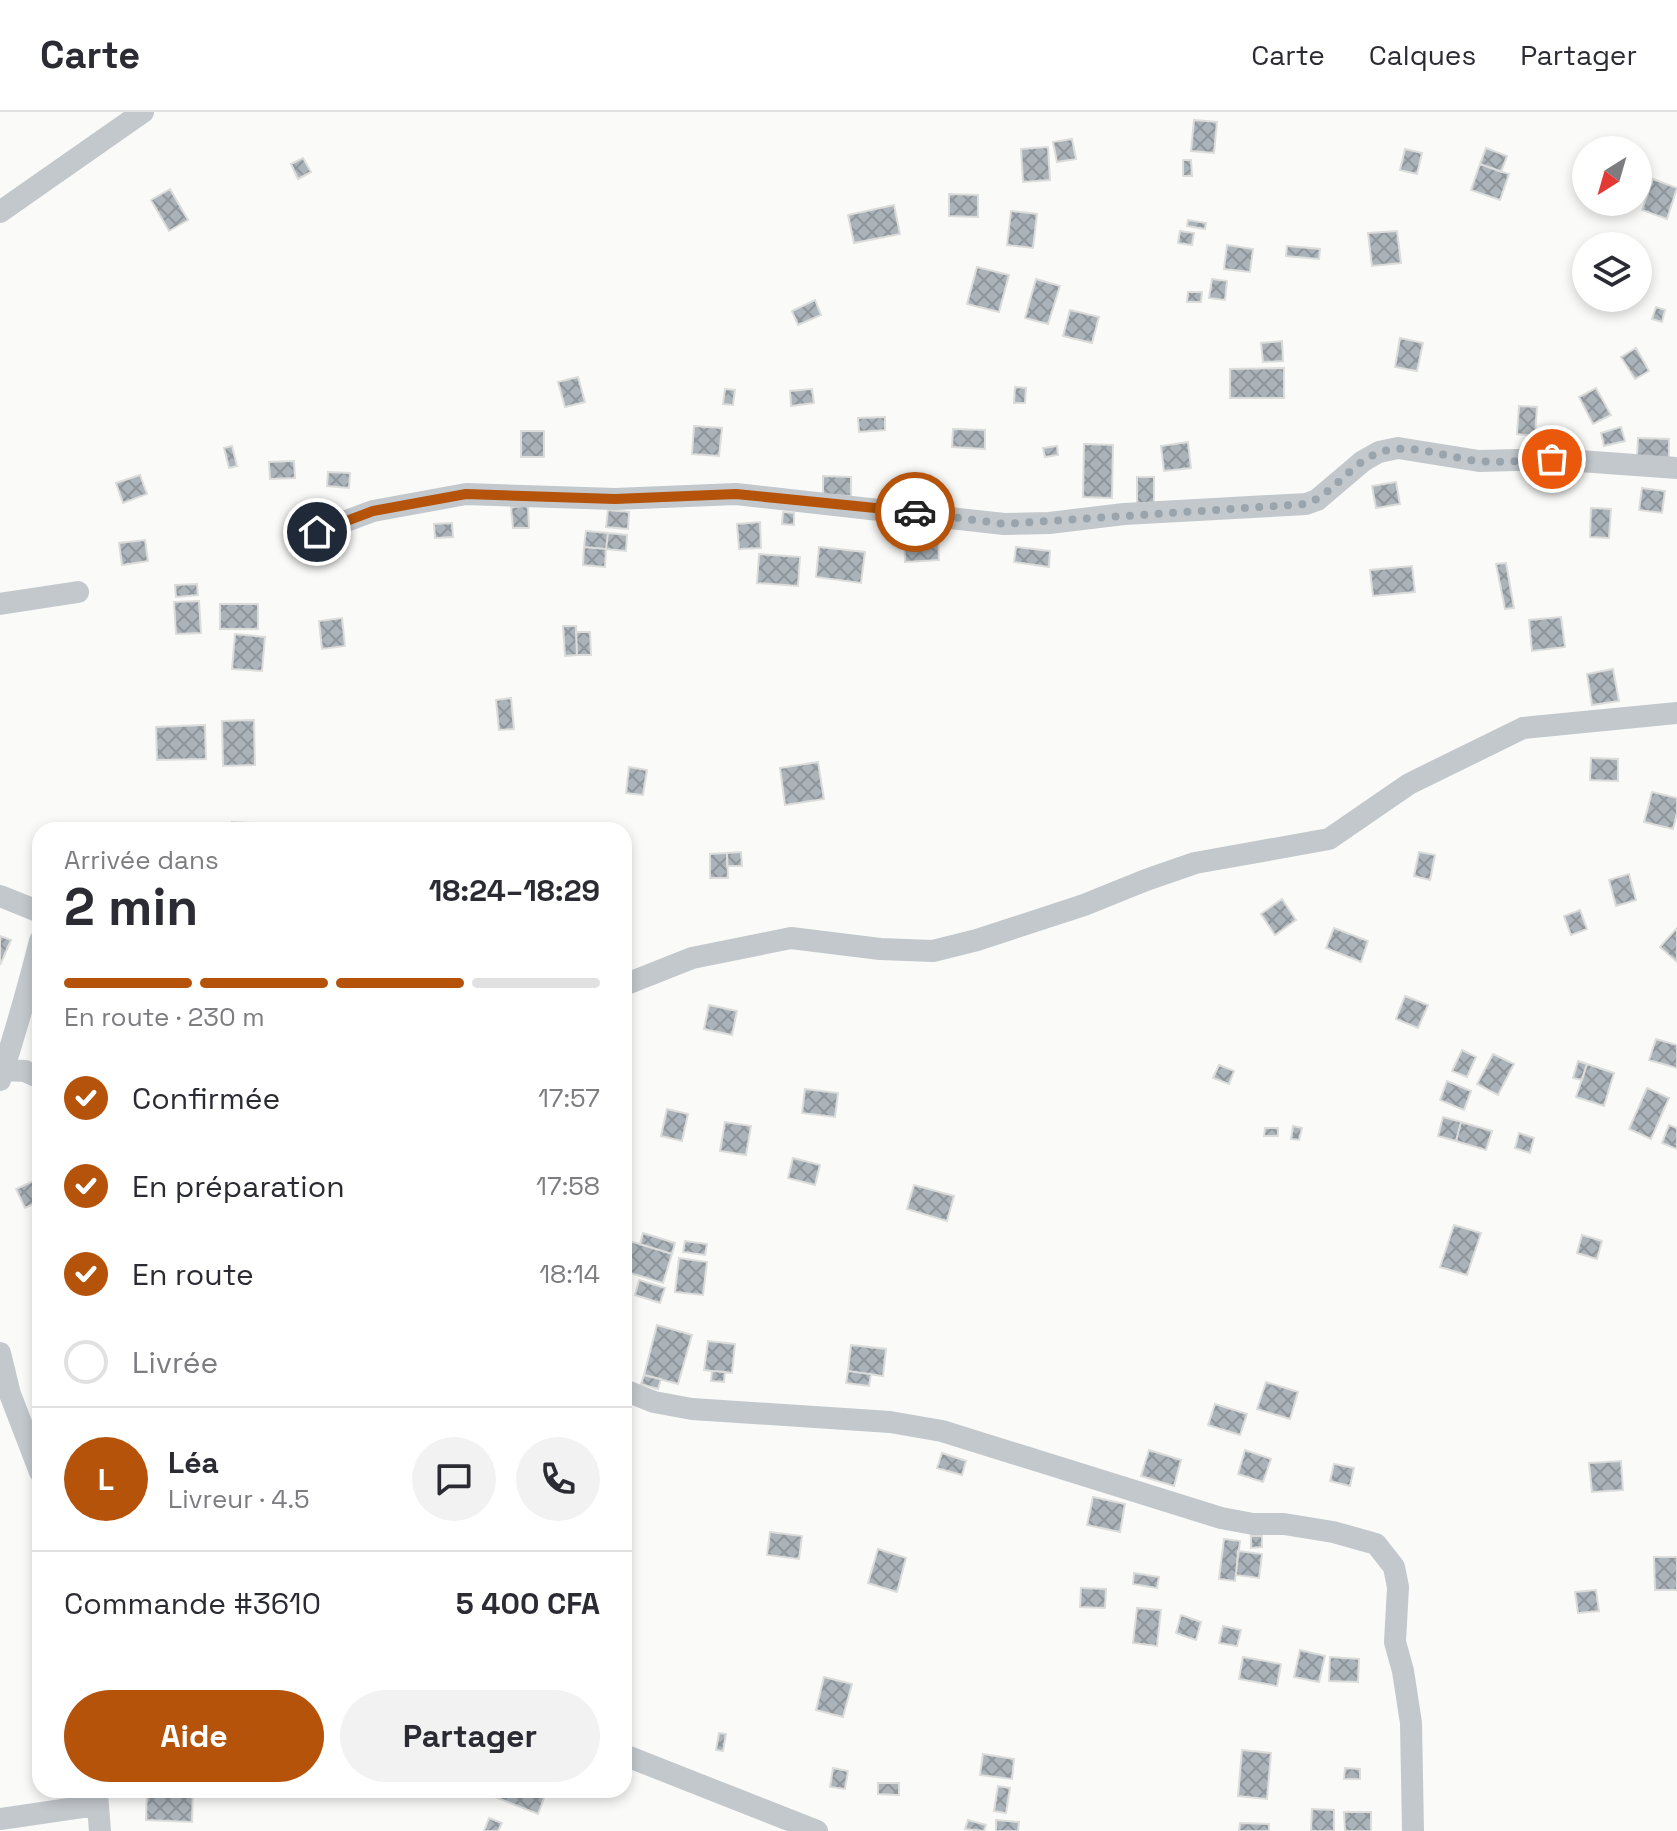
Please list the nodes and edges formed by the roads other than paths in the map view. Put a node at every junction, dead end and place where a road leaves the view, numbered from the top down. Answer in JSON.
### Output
{"nodes":[{"id":1,"x":143,"y":112,"type":"edge"},
{"id":2,"x":0,"y":212,"type":"edge"},
{"id":3,"x":1677,"y":468,"type":"edge"},
{"id":4,"x":317,"y":532,"type":"dead end"},
{"id":5,"x":78,"y":592,"type":"dead end"},
{"id":6,"x":0,"y":604,"type":"edge"},
{"id":7,"x":1677,"y":713,"type":"edge"},
{"id":8,"x":0,"y":896,"type":"edge"},
{"id":9,"x":32,"y":909,"type":"edge"},
{"id":10,"x":32,"y":967,"type":"edge"},
{"id":11,"x":632,"y":982,"type":"edge"},
{"id":12,"x":32,"y":1074,"type":"edge"},
{"id":13,"x":2,"y":1075,"type":"edge"},
{"id":14,"x":0,"y":1353,"type":"edge"},
{"id":15,"x":5,"y":1391,"type":"edge"},
{"id":16,"x":632,"y":1393,"type":"edge"},
{"id":17,"x":32,"y":1453,"type":"edge"},
{"id":18,"x":632,"y":1758,"type":"edge"},
{"id":19,"x":97,"y":1798,"type":"edge"},
{"id":20,"x":0,"y":1819,"type":"edge"},
{"id":21,"x":100,"y":1831,"type":"edge"},
{"id":22,"x":817,"y":1831,"type":"edge"},
{"id":23,"x":1413,"y":1831,"type":"edge"}],
"edges":[{"from":1,"to":2,"type":"street"},
{"from":3,"to":4,"type":"street"},
{"from":5,"to":6,"type":"street"},
{"from":7,"to":11,"type":"street"},
{"from":8,"to":9,"type":"street"},
{"from":10,"to":13,"type":"street"},
{"from":12,"to":13,"type":"street"},
{"from":14,"to":15,"type":"street"},
{"from":15,"to":17,"type":"street"},
{"from":16,"to":23,"type":"street"},
{"from":18,"to":22,"type":"street"},
{"from":19,"to":20,"type":"street"},
{"from":19,"to":21,"type":"street"}]}
